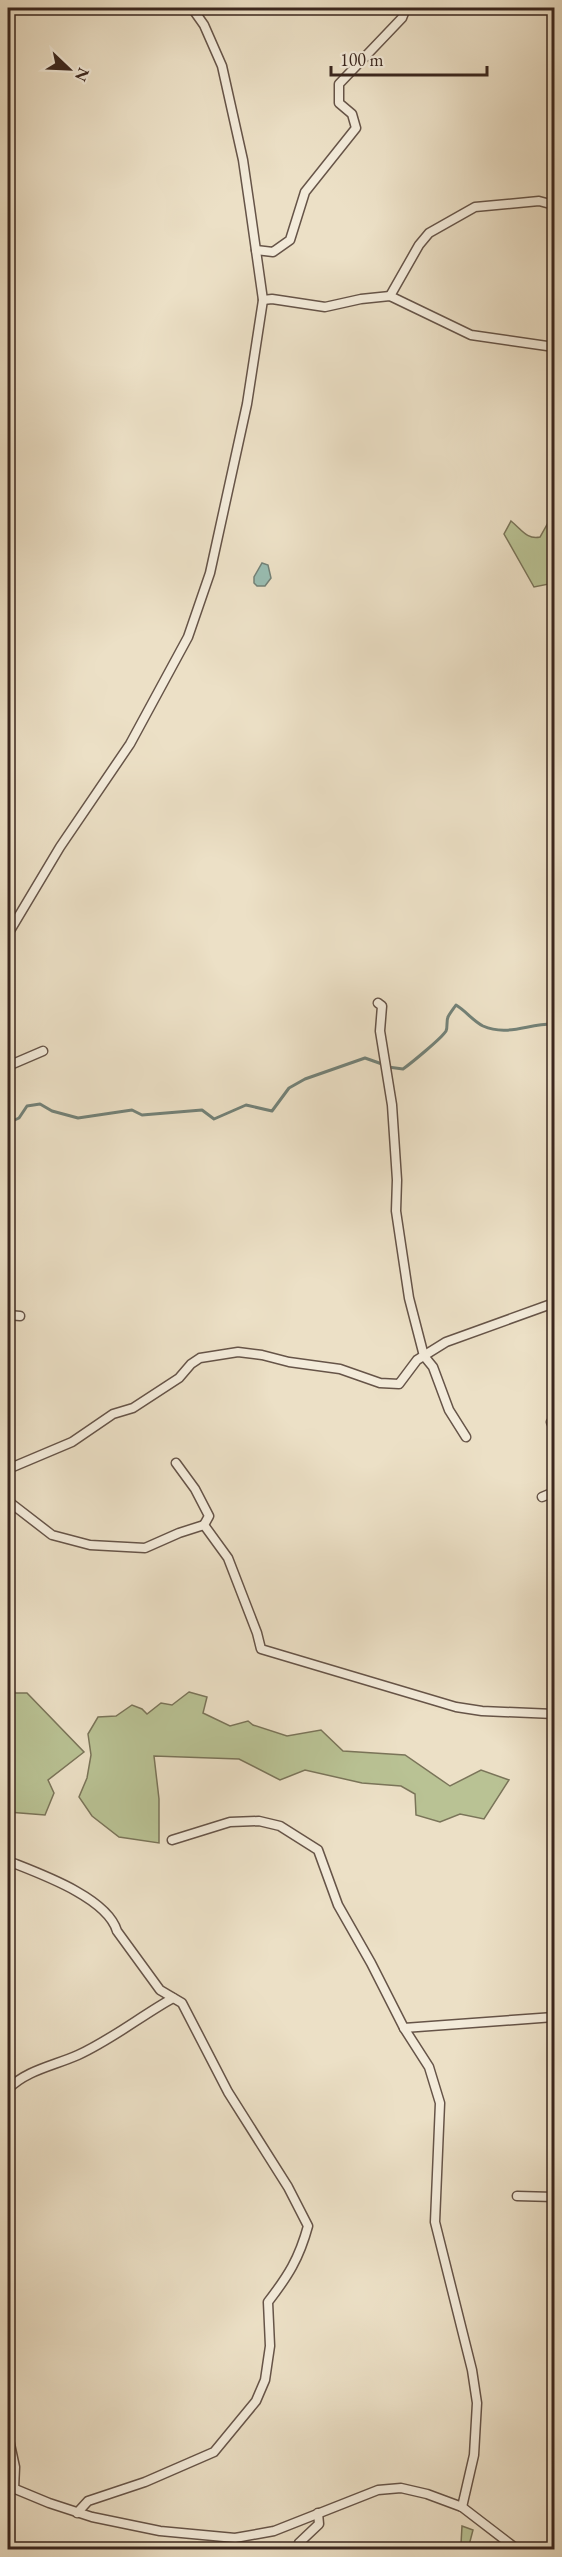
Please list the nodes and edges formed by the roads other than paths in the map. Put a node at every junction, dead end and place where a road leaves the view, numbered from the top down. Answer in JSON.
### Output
{"nodes":[{"id":1,"x":192,"y":8,"type":"edge"},
{"id":2,"x":406,"y":8,"type":"edge"},
{"id":3,"x":555,"y":205,"type":"edge"},
{"id":4,"x":256,"y":250,"type":"junction"},
{"id":5,"x":390,"y":296,"type":"junction"},
{"id":6,"x":263,"y":300,"type":"junction"},
{"id":7,"x":555,"y":347,"type":"edge"},
{"id":8,"x":8,"y":934,"type":"edge"},
{"id":9,"x":378,"y":1003,"type":"dead end"},
{"id":10,"x":43,"y":1051,"type":"dead end"},
{"id":11,"x":8,"y":1066,"type":"edge"},
{"id":12,"x":555,"y":1303,"type":"edge"},
{"id":13,"x":8,"y":1315,"type":"edge"},
{"id":14,"x":20,"y":1316,"type":"dead end"},
{"id":15,"x":424,"y":1356,"type":"junction"},
{"id":16,"x":466,"y":1437,"type":"dead end"},
{"id":17,"x":176,"y":1463,"type":"dead end"},
{"id":18,"x":8,"y":1469,"type":"edge"},
{"id":19,"x":555,"y":1492,"type":"edge"},
{"id":20,"x":542,"y":1497,"type":"dead end"},
{"id":21,"x":8,"y":1501,"type":"edge"},
{"id":22,"x":204,"y":1525,"type":"junction"},
{"id":23,"x":555,"y":1714,"type":"edge"},
{"id":24,"x":172,"y":1840,"type":"dead end"},
{"id":25,"x":8,"y":1861,"type":"edge"},
{"id":26,"x":173,"y":1998,"type":"junction"},
{"id":27,"x":555,"y":2017,"type":"edge"},
{"id":28,"x":404,"y":2028,"type":"junction"},
{"id":29,"x":8,"y":2089,"type":"edge"},
{"id":30,"x":517,"y":2196,"type":"dead end"},
{"id":31,"x":555,"y":2197,"type":"edge"},
{"id":32,"x":8,"y":2435,"type":"edge"},
{"id":33,"x":11,"y":2487,"type":"edge"},
{"id":34,"x":462,"y":2507,"type":"junction"},
{"id":35,"x":77,"y":2513,"type":"junction"},
{"id":36,"x":318,"y":2513,"type":"junction"},
{"id":37,"x":296,"y":2550,"type":"edge"},
{"id":38,"x":518,"y":2550,"type":"edge"}],
"edges":[{"from":1,"to":4,"type":"street"},
{"from":2,"to":4,"type":"street"},
{"from":3,"to":5,"type":"street"},
{"from":4,"to":6,"type":"street"},
{"from":5,"to":6,"type":"street"},
{"from":5,"to":7,"type":"street"},
{"from":6,"to":8,"type":"street"},
{"from":9,"to":15,"type":"street"},
{"from":10,"to":11,"type":"street"},
{"from":12,"to":15,"type":"street"},
{"from":13,"to":14,"type":"street"},
{"from":15,"to":16,"type":"street"},
{"from":15,"to":18,"type":"street"},
{"from":17,"to":22,"type":"street"},
{"from":19,"to":20,"type":"street"},
{"from":21,"to":22,"type":"street"},
{"from":22,"to":23,"type":"street"},
{"from":24,"to":28,"type":"street"},
{"from":25,"to":26,"type":"street"},
{"from":26,"to":29,"type":"street"},
{"from":26,"to":35,"type":"street"},
{"from":27,"to":28,"type":"street"},
{"from":28,"to":34,"type":"street"},
{"from":30,"to":31,"type":"street"},
{"from":32,"to":33,"type":"street"},
{"from":33,"to":35,"type":"street"},
{"from":34,"to":36,"type":"street"},
{"from":34,"to":38,"type":"street"},
{"from":35,"to":36,"type":"street"},
{"from":36,"to":37,"type":"street"}]}
